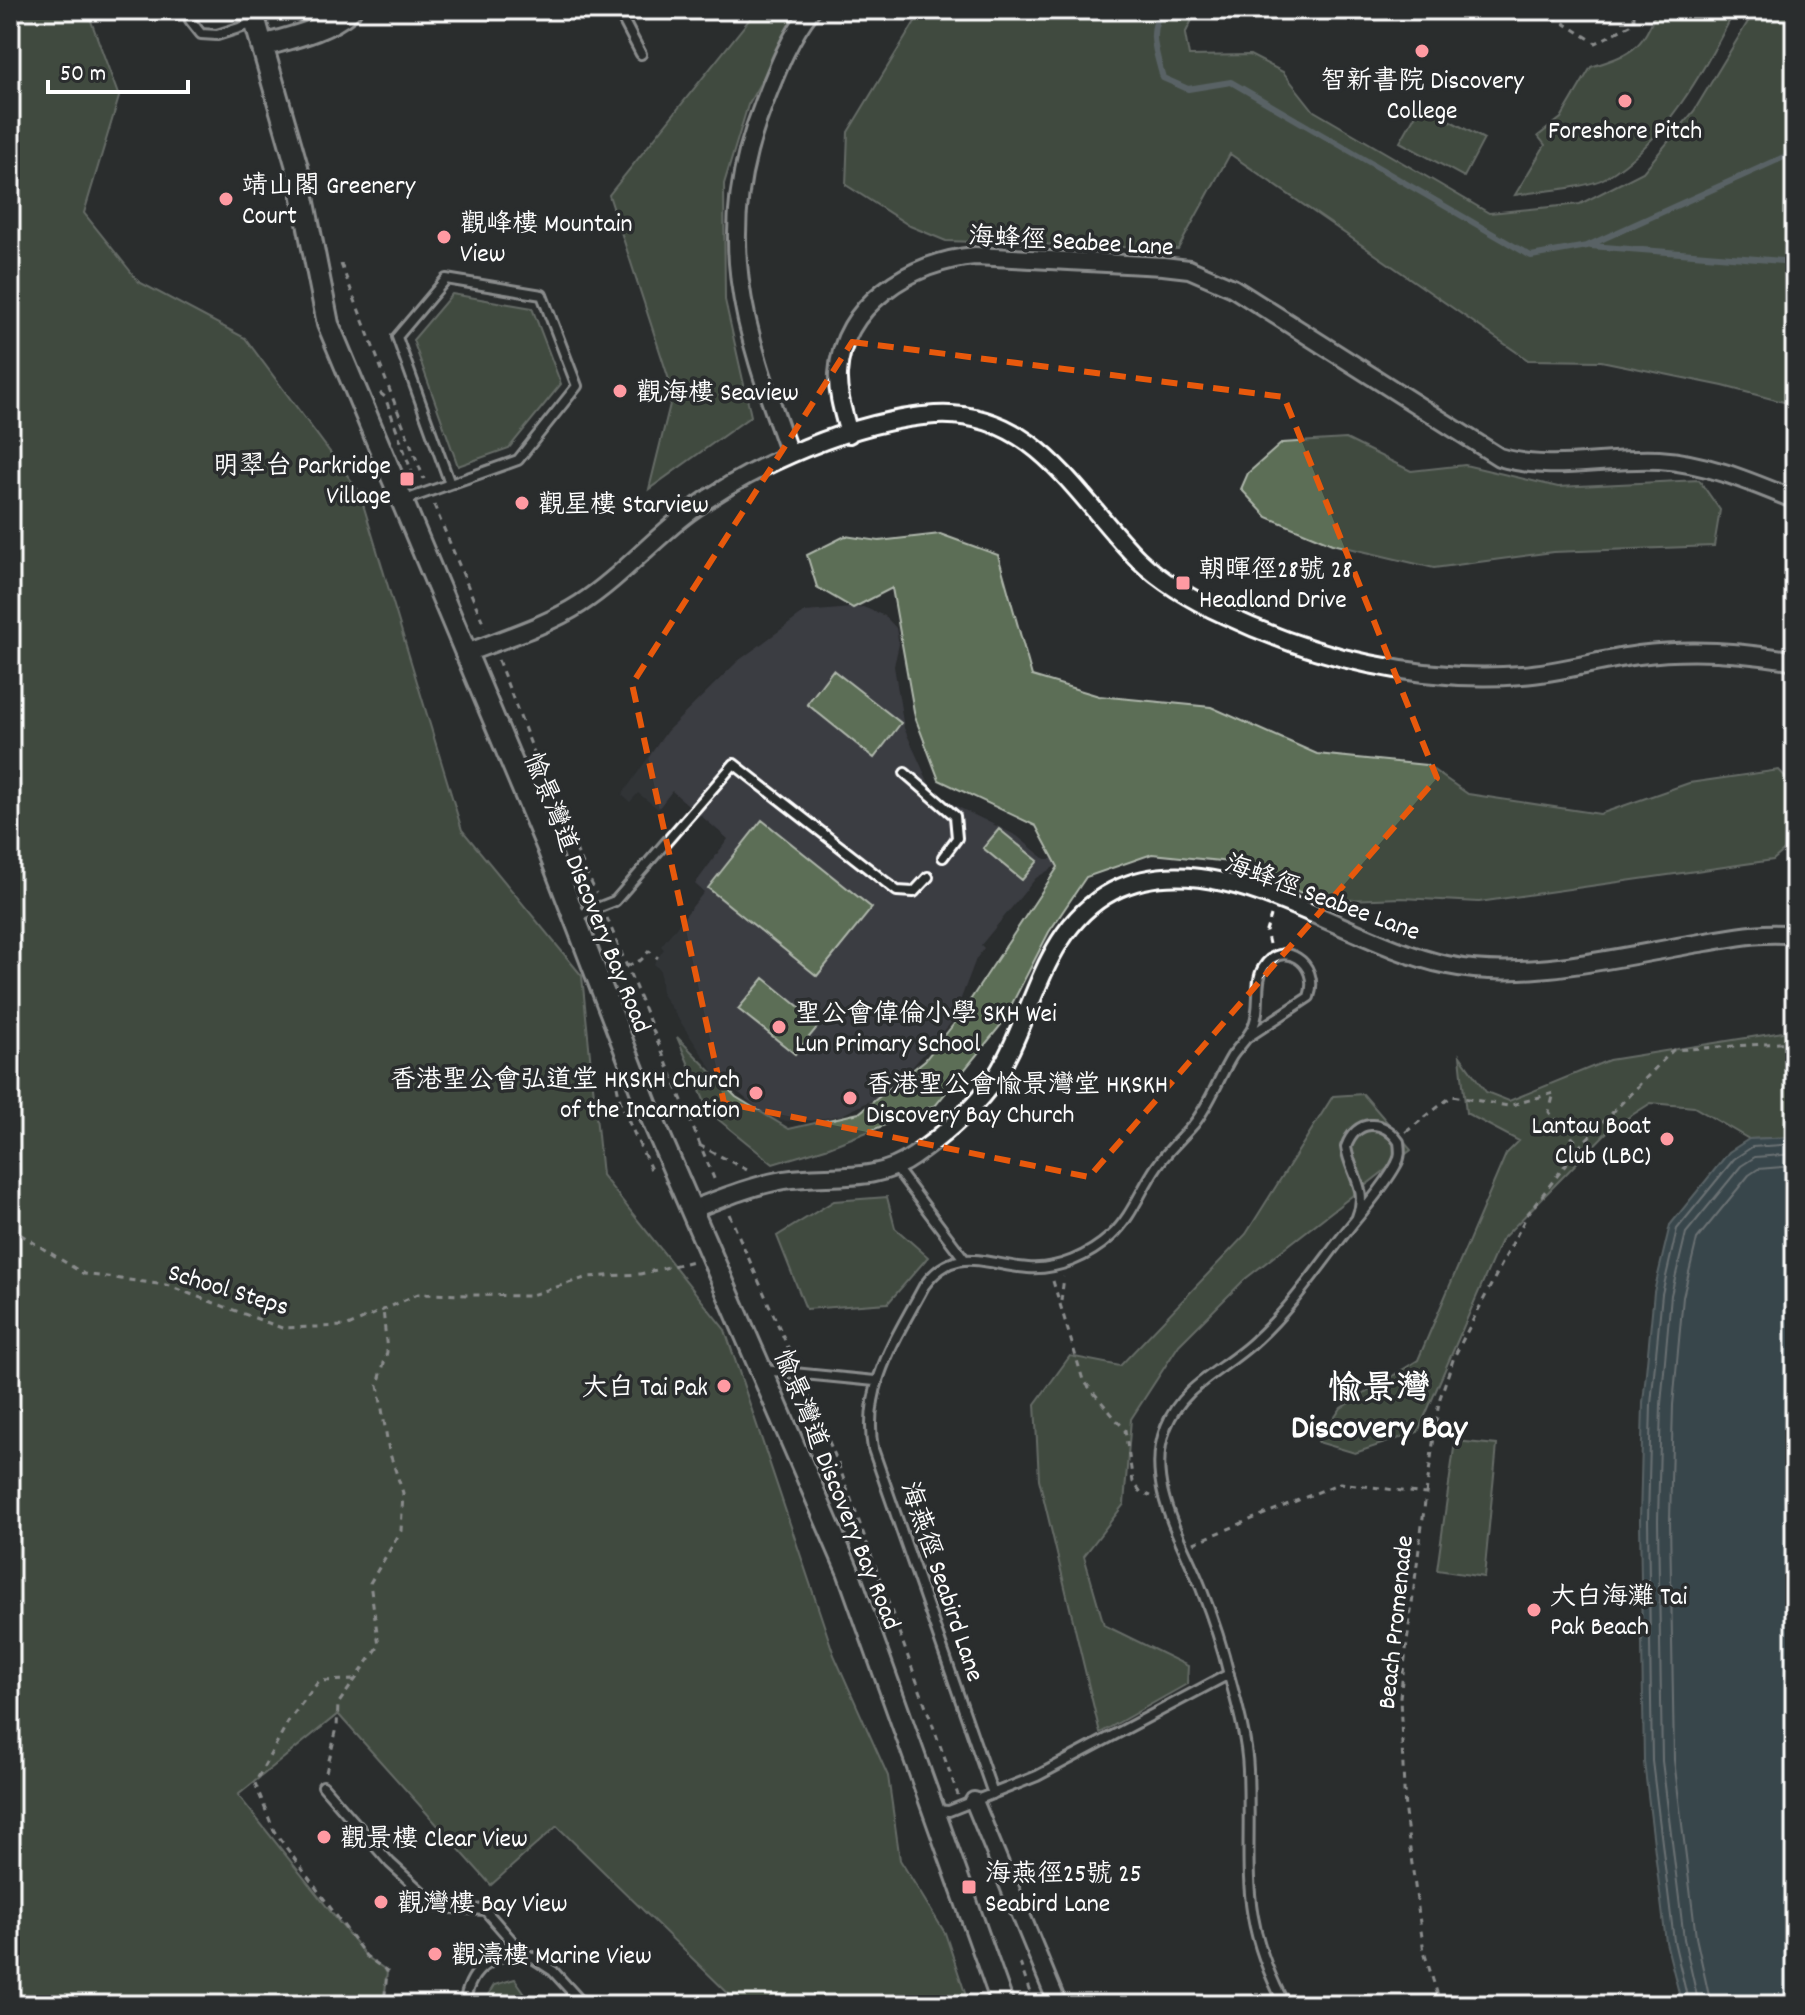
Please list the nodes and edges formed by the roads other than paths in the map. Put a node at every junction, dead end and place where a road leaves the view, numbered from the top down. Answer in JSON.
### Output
{"nodes":[{"id":1,"x":189,"y":10,"type":"edge"},
{"id":2,"x":350,"y":10,"type":"edge"},
{"id":3,"x":618,"y":10,"type":"edge"},
{"id":4,"x":811,"y":10,"type":"edge"},
{"id":5,"x":254,"y":16,"type":"edge"},
{"id":6,"x":262,"y":46,"type":"junction"},
{"id":7,"x":641,"y":54,"type":"dead end"},
{"id":8,"x":849,"y":434,"type":"junction"},
{"id":9,"x":789,"y":453,"type":"junction"},
{"id":10,"x":450,"y":484,"type":"junction"},
{"id":11,"x":1795,"y":500,"type":"edge"},
{"id":12,"x":400,"y":502,"type":"junction"},
{"id":13,"x":464,"y":654,"type":"junction"},
{"id":14,"x":1795,"y":661,"type":"edge"},
{"id":15,"x":905,"y":773,"type":"dead end"},
{"id":16,"x":943,"y":857,"type":"dead end"},
{"id":17,"x":928,"y":877,"type":"dead end"},
{"id":18,"x":575,"y":917,"type":"junction"},
{"id":19,"x":1795,"y":935,"type":"edge"},
{"id":20,"x":1248,"y":1037,"type":"junction"},
{"id":21,"x":896,"y":1168,"type":"junction"},
{"id":22,"x":693,"y":1209,"type":"junction"},
{"id":23,"x":1357,"y":1217,"type":"junction"},
{"id":24,"x":964,"y":1259,"type":"junction"},
{"id":25,"x":762,"y":1370,"type":"junction"},
{"id":26,"x":875,"y":1381,"type":"junction"},
{"id":27,"x":1229,"y":1674,"type":"junction"},
{"id":28,"x":323,"y":1786,"type":"road end"},
{"id":29,"x":993,"y":1794,"type":"junction"},
{"id":30,"x":968,"y":1803,"type":"junction"},
{"id":31,"x":932,"y":1810,"type":"junction"},
{"id":32,"x":519,"y":1949,"type":"junction"},
{"id":33,"x":464,"y":2005,"type":"edge"},
{"id":34,"x":584,"y":2005,"type":"edge"},
{"id":35,"x":1003,"y":2005,"type":"edge"},
{"id":36,"x":1058,"y":2005,"type":"edge"},
{"id":37,"x":1285,"y":2005,"type":"edge"}],
"edges":[{"from":1,"to":5,"type":"lane"},
{"from":2,"to":6,"type":"street"},
{"from":3,"to":7,"type":"lane"},
{"from":4,"to":9,"type":"street"},
{"from":5,"to":6,"type":"street","name":"愉景灣道 Discovery Bay Road"},
{"from":6,"to":12,"type":"street","name":"愉景灣道 Discovery Bay Road"},
{"from":8,"to":9,"type":"street"},
{"from":8,"to":11,"type":"street","name":"海蜂徑 Seabee Lane"},
{"from":8,"to":14,"type":"street"},
{"from":9,"to":13,"type":"street"},
{"from":10,"to":10,"type":"lane"},
{"from":10,"to":12,"type":"lane"},
{"from":12,"to":13,"type":"street","name":"愉景灣道 Discovery Bay Road"},
{"from":13,"to":18,"type":"street","name":"愉景灣道 Discovery Bay Road"},
{"from":15,"to":16,"type":"lane"},
{"from":17,"to":18,"type":"lane"},
{"from":18,"to":22,"type":"street","name":"愉景灣道 Discovery Bay Road"},
{"from":19,"to":21,"type":"street","name":"海蜂徑 Seabee Lane"},
{"from":20,"to":20,"type":"lane"},
{"from":20,"to":24,"type":"lane"},
{"from":21,"to":22,"type":"street","name":"海蜂徑 Seabee Lane"},
{"from":21,"to":24,"type":"lane"},
{"from":22,"to":25,"type":"street","name":"愉景灣道 Discovery Bay Road"},
{"from":23,"to":23,"type":"lane"},
{"from":23,"to":27,"type":"lane"},
{"from":24,"to":26,"type":"lane","name":"海燕徑 Seabird Lane"},
{"from":25,"to":26,"type":"lane"},
{"from":25,"to":31,"type":"street","name":"愉景灣道 Discovery Bay Road"},
{"from":26,"to":29,"type":"lane","name":"海燕徑 Seabird Lane"},
{"from":27,"to":29,"type":"lane"},
{"from":27,"to":37,"type":"lane"},
{"from":28,"to":32,"type":"lane"},
{"from":29,"to":30,"type":"lane"},
{"from":30,"to":31,"type":"lane"},
{"from":30,"to":36,"type":"street"},
{"from":31,"to":35,"type":"street","name":"愉景灣道 Discovery Bay Road"},
{"from":32,"to":33,"type":"lane"},
{"from":32,"to":34,"type":"lane"}]}
